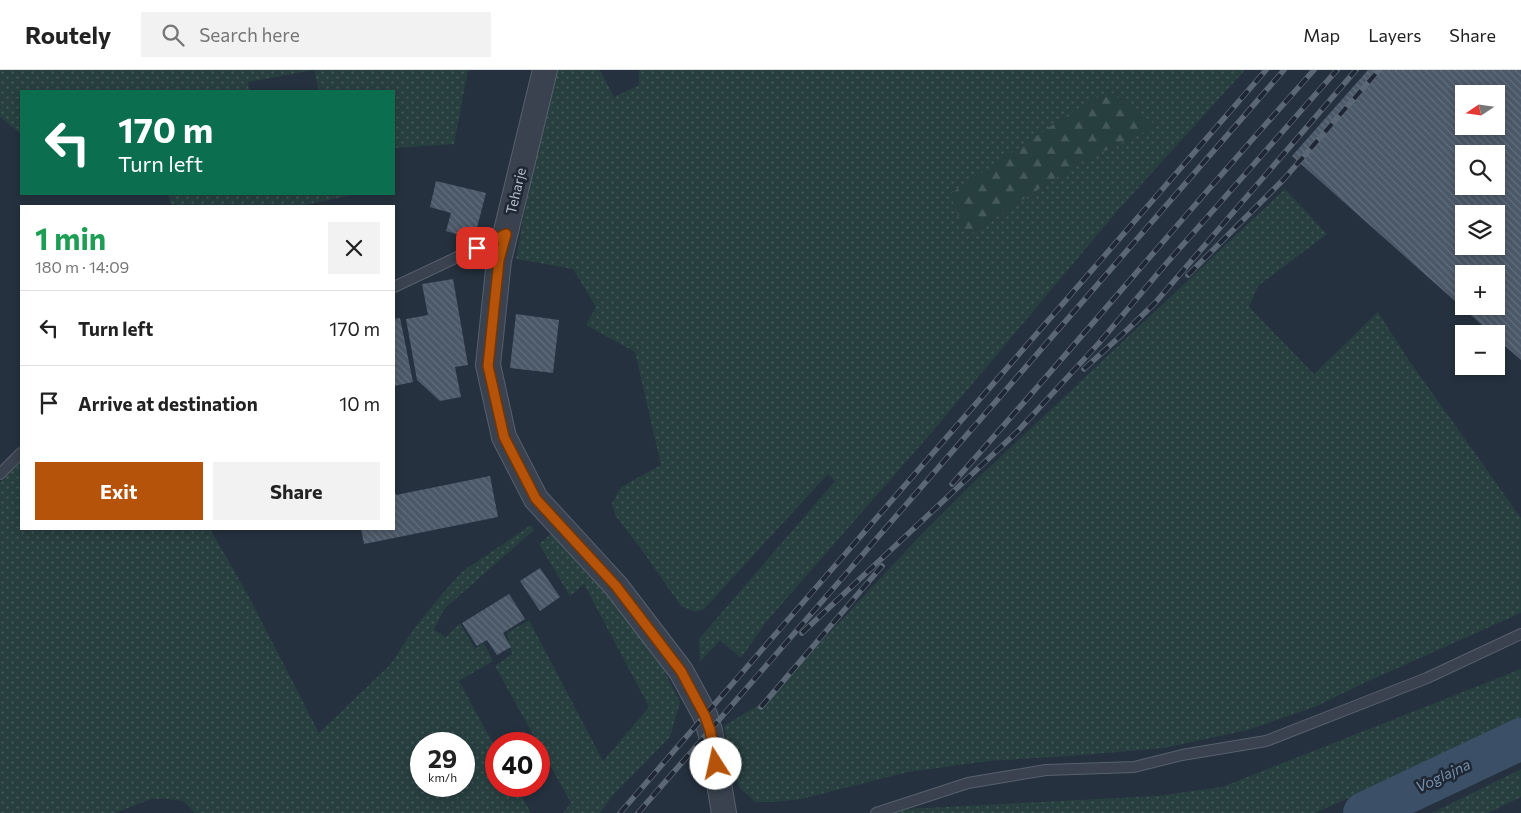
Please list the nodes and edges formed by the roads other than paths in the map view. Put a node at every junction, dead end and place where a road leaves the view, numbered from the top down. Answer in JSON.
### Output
{"nodes":[{"id":1,"x":545,"y":70,"type":"edge"},
{"id":2,"x":506,"y":234,"type":"junction"},
{"id":3,"x":395,"y":287,"type":"edge"},
{"id":4,"x":20,"y":454,"type":"edge"},
{"id":5,"x":0,"y":474,"type":"edge"},
{"id":6,"x":1521,"y":634,"type":"edge"},
{"id":7,"x":724,"y":813,"type":"edge"},
{"id":8,"x":876,"y":813,"type":"edge"}],
"edges":[{"from":1,"to":2,"type":"street","name":"Teharje"},
{"from":2,"to":3,"type":"lane"},
{"from":2,"to":7,"type":"street","name":"Teharje"},
{"from":4,"to":5,"type":"lane"},
{"from":6,"to":8,"type":"lane"}]}
